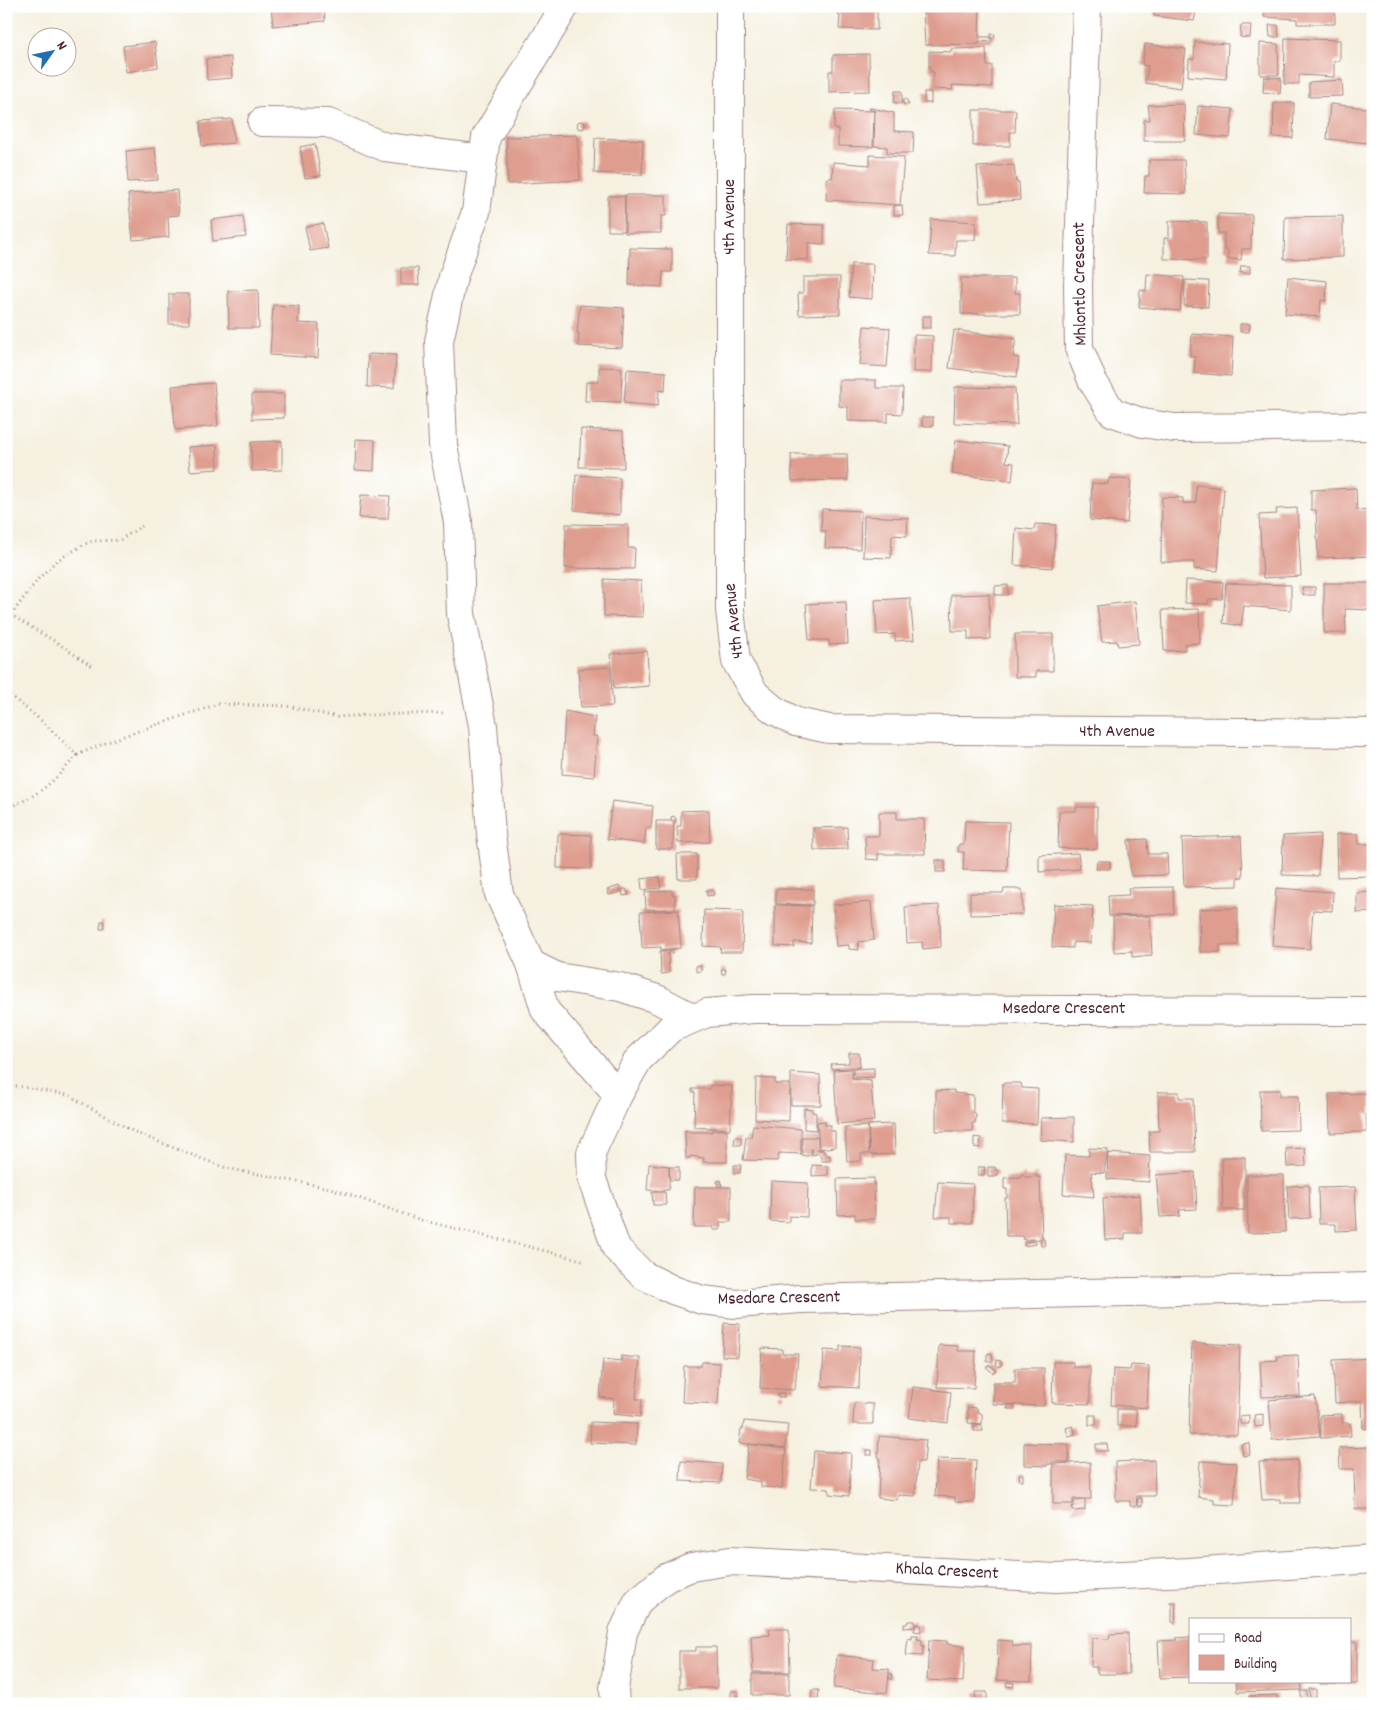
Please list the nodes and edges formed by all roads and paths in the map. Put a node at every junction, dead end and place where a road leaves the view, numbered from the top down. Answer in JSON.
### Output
{"nodes":[{"id":1,"x":557,"y":6,"type":"edge"},
{"id":2,"x":565,"y":6,"type":"edge"},
{"id":3,"x":730,"y":6,"type":"edge"},
{"id":4,"x":1087,"y":6,"type":"edge"},
{"id":5,"x":262,"y":122,"type":"dead end"},
{"id":6,"x":483,"y":159,"type":"junction"},
{"id":7,"x":1373,"y":426,"type":"edge"},
{"id":8,"x":142,"y":526,"type":"dead end"},
{"id":9,"x":6,"y":612,"type":"edge"},
{"id":10,"x":12,"y":615,"type":"junction"},
{"id":11,"x":92,"y":666,"type":"dead end"},
{"id":12,"x":6,"y":692,"type":"edge"},
{"id":13,"x":483,"y":726,"type":"junction"},
{"id":14,"x":1373,"y":733,"type":"edge"},
{"id":15,"x":77,"y":755,"type":"junction"},
{"id":16,"x":6,"y":808,"type":"edge"},
{"id":17,"x":530,"y":964,"type":"junction"},
{"id":18,"x":1373,"y":1011,"type":"edge"},
{"id":19,"x":693,"y":1018,"type":"junction"},
{"id":20,"x":6,"y":1084,"type":"edge"},
{"id":21,"x":618,"y":1095,"type":"junction"},
{"id":22,"x":595,"y":1263,"type":"dead end"},
{"id":23,"x":1373,"y":1287,"type":"edge"},
{"id":24,"x":1373,"y":1559,"type":"edge"},
{"id":25,"x":615,"y":1704,"type":"edge"}],
"edges":[{"from":1,"to":2,"type":"street"},
{"from":2,"to":6,"type":"street"},
{"from":3,"to":14,"type":"street","name":"4th Avenue"},
{"from":4,"to":7,"type":"street","name":"Mhlontlo Crescent"},
{"from":5,"to":6,"type":"street"},
{"from":6,"to":13,"type":"street"},
{"from":8,"to":10,"type":"path"},
{"from":9,"to":10,"type":"path"},
{"from":10,"to":11,"type":"path"},
{"from":12,"to":15,"type":"path"},
{"from":13,"to":15,"type":"path"},
{"from":13,"to":17,"type":"street"},
{"from":15,"to":16,"type":"path"},
{"from":17,"to":19,"type":"street"},
{"from":17,"to":21,"type":"street"},
{"from":18,"to":19,"type":"street","name":"Msedare Crescent"},
{"from":19,"to":21,"type":"street","name":"Msedare Crescent"},
{"from":20,"to":22,"type":"path"},
{"from":21,"to":23,"type":"street","name":"Msedare Crescent"},
{"from":24,"to":25,"type":"street","name":"Khala Crescent"}]}
